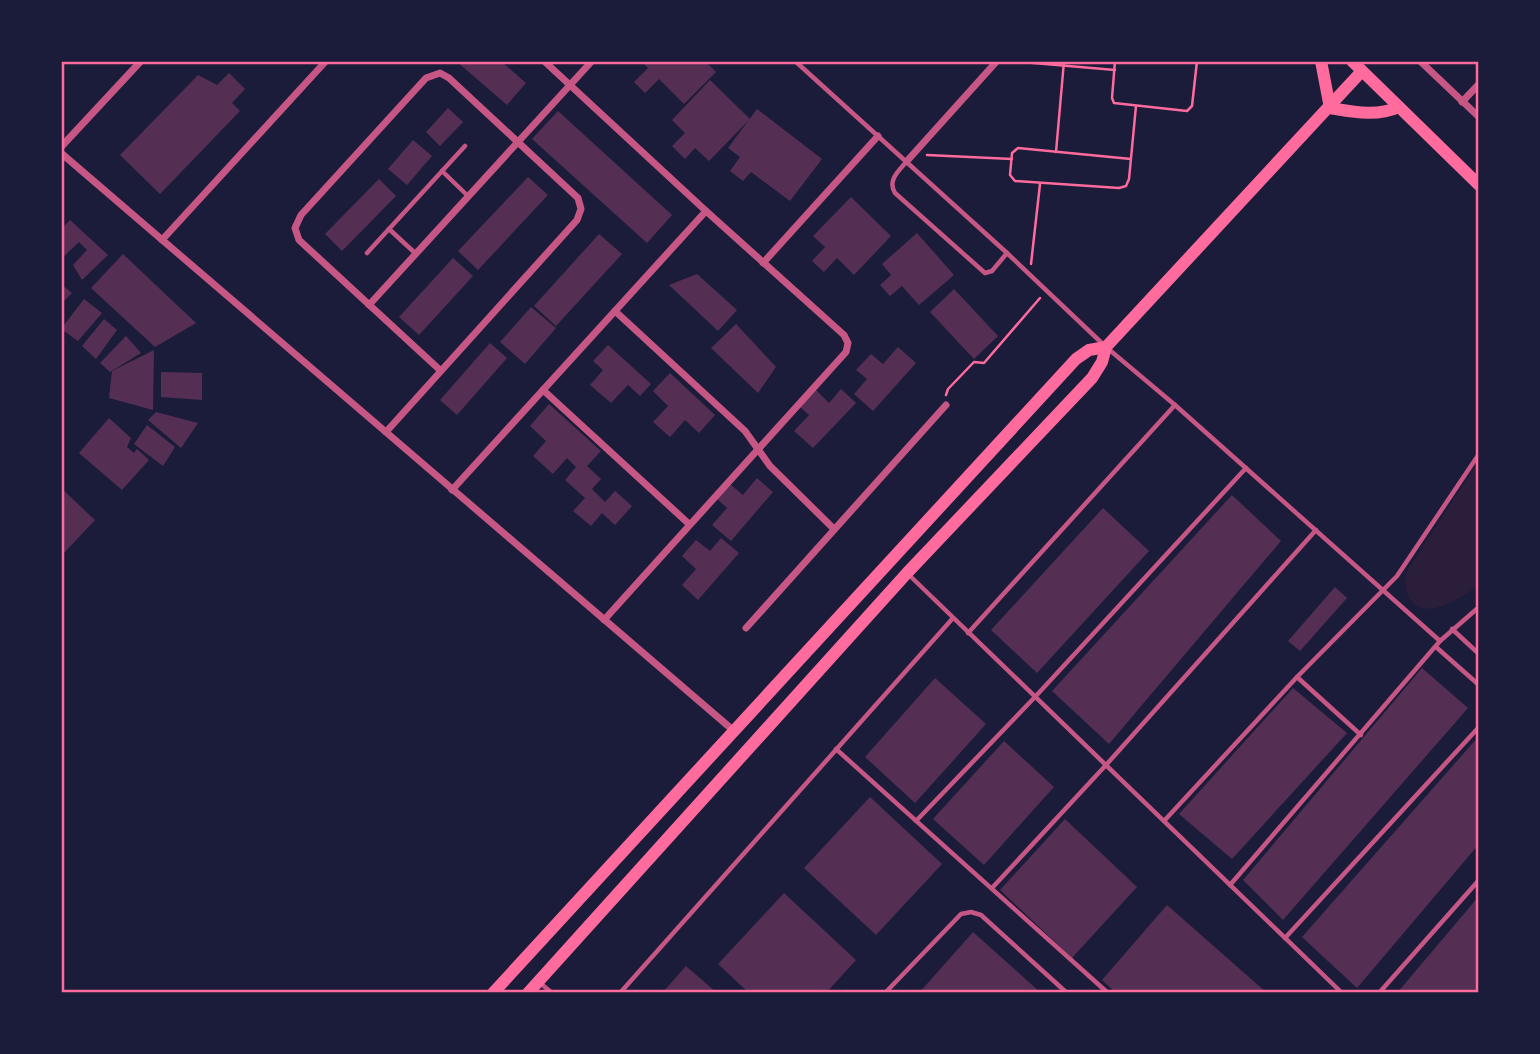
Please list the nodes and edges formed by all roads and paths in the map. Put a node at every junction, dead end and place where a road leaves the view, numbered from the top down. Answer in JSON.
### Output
{"nodes":[{"id":1,"x":141,"y":61,"type":"edge"},
{"id":2,"x":326,"y":61,"type":"edge"},
{"id":3,"x":544,"y":61,"type":"edge"},
{"id":4,"x":592,"y":61,"type":"edge"},
{"id":5,"x":794,"y":61,"type":"edge"},
{"id":6,"x":997,"y":61,"type":"edge"},
{"id":7,"x":1009,"y":61,"type":"edge"},
{"id":8,"x":1115,"y":61,"type":"edge"},
{"id":9,"x":1196,"y":61,"type":"edge"},
{"id":10,"x":1321,"y":61,"type":"edge"},
{"id":11,"x":1352,"y":61,"type":"edge"},
{"id":12,"x":1420,"y":61,"type":"edge"},
{"id":13,"x":1064,"y":63,"type":"edge"},
{"id":14,"x":1115,"y":70,"type":"junction"},
{"id":15,"x":1362,"y":71,"type":"junction"},
{"id":16,"x":1479,"y":84,"type":"edge"},
{"id":17,"x":570,"y":85,"type":"junction"},
{"id":18,"x":1462,"y":102,"type":"junction"},
{"id":19,"x":1136,"y":106,"type":"junction"},
{"id":20,"x":1399,"y":107,"type":"junction"},
{"id":21,"x":1330,"y":108,"type":"junction"},
{"id":22,"x":1479,"y":117,"type":"edge"},
{"id":23,"x":878,"y":136,"type":"junction"},
{"id":24,"x":517,"y":141,"type":"junction"},
{"id":25,"x":465,"y":146,"type":"dead end"},
{"id":26,"x":61,"y":147,"type":"edge"},
{"id":27,"x":1056,"y":152,"type":"junction"},
{"id":28,"x":61,"y":153,"type":"edge"},
{"id":29,"x":914,"y":154,"type":"junction"},
{"id":30,"x":1012,"y":159,"type":"junction"},
{"id":31,"x":1130,"y":159,"type":"junction"},
{"id":32,"x":907,"y":161,"type":"junction"},
{"id":33,"x":442,"y":171,"type":"junction"},
{"id":34,"x":1040,"y":182,"type":"junction"},
{"id":35,"x":1479,"y":185,"type":"edge"},
{"id":36,"x":468,"y":196,"type":"junction"},
{"id":37,"x":706,"y":211,"type":"junction"},
{"id":38,"x":389,"y":229,"type":"junction"},
{"id":39,"x":162,"y":240,"type":"junction"},
{"id":40,"x":366,"y":253,"type":"dead end"},
{"id":41,"x":415,"y":253,"type":"junction"},
{"id":42,"x":1007,"y":253,"type":"junction"},
{"id":43,"x":764,"y":263,"type":"junction"},
{"id":44,"x":1030,"y":274,"type":"junction"},
{"id":45,"x":1047,"y":290,"type":"junction"},
{"id":46,"x":369,"y":304,"type":"junction"},
{"id":47,"x":615,"y":311,"type":"junction"},
{"id":48,"x":1105,"y":346,"type":"junction"},
{"id":49,"x":441,"y":371,"type":"junction"},
{"id":50,"x":543,"y":390,"type":"junction"},
{"id":51,"x":946,"y":405,"type":"joint"},
{"id":52,"x":1175,"y":405,"type":"junction"},
{"id":53,"x":386,"y":432,"type":"junction"},
{"id":54,"x":757,"y":448,"type":"junction"},
{"id":55,"x":1479,"y":454,"type":"edge"},
{"id":56,"x":1246,"y":468,"type":"junction"},
{"id":57,"x":453,"y":490,"type":"junction"},
{"id":58,"x":689,"y":524,"type":"junction"},
{"id":59,"x":834,"y":529,"type":"junction"},
{"id":60,"x":1316,"y":530,"type":"junction"},
{"id":61,"x":907,"y":573,"type":"junction"},
{"id":62,"x":1385,"y":590,"type":"junction"},
{"id":63,"x":1479,"y":607,"type":"edge"},
{"id":64,"x":953,"y":618,"type":"junction"},
{"id":65,"x":604,"y":620,"type":"junction"},
{"id":66,"x":746,"y":628,"type":"dead end"},
{"id":67,"x":1452,"y":629,"type":"junction"},
{"id":68,"x":968,"y":633,"type":"junction"},
{"id":69,"x":1440,"y":641,"type":"junction"},
{"id":70,"x":1436,"y":647,"type":"junction"},
{"id":71,"x":1479,"y":654,"type":"edge"},
{"id":72,"x":1297,"y":677,"type":"junction"},
{"id":73,"x":1479,"y":685,"type":"edge"},
{"id":74,"x":1035,"y":697,"type":"junction"},
{"id":75,"x":1479,"y":727,"type":"edge"},
{"id":76,"x":734,"y":731,"type":"junction"},
{"id":77,"x":1361,"y":735,"type":"junction"},
{"id":78,"x":836,"y":748,"type":"junction"},
{"id":79,"x":1106,"y":765,"type":"junction"},
{"id":80,"x":916,"y":821,"type":"junction"},
{"id":81,"x":1164,"y":821,"type":"junction"},
{"id":82,"x":1479,"y":880,"type":"edge"},
{"id":83,"x":1230,"y":885,"type":"junction"},
{"id":84,"x":992,"y":888,"type":"junction"},
{"id":85,"x":1285,"y":937,"type":"junction"},
{"id":86,"x":539,"y":982,"type":"junction"},
{"id":87,"x":494,"y":993,"type":"edge"},
{"id":88,"x":528,"y":993,"type":"edge"},
{"id":89,"x":552,"y":993,"type":"edge"},
{"id":90,"x":620,"y":993,"type":"edge"},
{"id":91,"x":885,"y":993,"type":"edge"},
{"id":92,"x":1067,"y":993,"type":"edge"},
{"id":93,"x":1108,"y":993,"type":"edge"},
{"id":94,"x":1342,"y":993,"type":"edge"},
{"id":95,"x":1379,"y":993,"type":"edge"}],
"edges":[{"from":1,"to":26,"type":"street"},
{"from":2,"to":39,"type":"street"},
{"from":3,"to":17,"type":"street"},
{"from":4,"to":17,"type":"street"},
{"from":5,"to":23,"type":"lane"},
{"from":6,"to":29,"type":"street"},
{"from":7,"to":13,"type":"path"},
{"from":8,"to":14,"type":"path"},
{"from":9,"to":19,"type":"path"},
{"from":10,"to":21,"type":"main road"},
{"from":11,"to":15,"type":"main road"},
{"from":12,"to":18,"type":"street"},
{"from":13,"to":14,"type":"path"},
{"from":13,"to":27,"type":"path"},
{"from":14,"to":19,"type":"path"},
{"from":15,"to":20,"type":"main road"},
{"from":15,"to":21,"type":"main road"},
{"from":16,"to":18,"type":"street"},
{"from":17,"to":24,"type":"street"},
{"from":17,"to":37,"type":"street"},
{"from":18,"to":22,"type":"street"},
{"from":19,"to":31,"type":"path"},
{"from":20,"to":21,"type":"main road"},
{"from":20,"to":35,"type":"main road"},
{"from":21,"to":48,"type":"main road"},
{"from":23,"to":32,"type":"lane"},
{"from":23,"to":43,"type":"street"},
{"from":24,"to":36,"type":"street"},
{"from":24,"to":46,"type":"street"},
{"from":24,"to":49,"type":"street"},
{"from":25,"to":33,"type":"lane"},
{"from":27,"to":30,"type":"path"},
{"from":27,"to":31,"type":"path"},
{"from":28,"to":39,"type":"street"},
{"from":29,"to":30,"type":"path"},
{"from":29,"to":32,"type":"street"},
{"from":30,"to":34,"type":"path"},
{"from":31,"to":34,"type":"path"},
{"from":32,"to":42,"type":"lane"},
{"from":32,"to":42,"type":"lane"},
{"from":33,"to":36,"type":"lane"},
{"from":33,"to":38,"type":"lane"},
{"from":34,"to":44,"type":"path"},
{"from":36,"to":41,"type":"street"},
{"from":37,"to":43,"type":"street"},
{"from":37,"to":47,"type":"street"},
{"from":38,"to":40,"type":"lane"},
{"from":38,"to":41,"type":"lane"},
{"from":39,"to":53,"type":"street"},
{"from":41,"to":46,"type":"street"},
{"from":42,"to":44,"type":"lane"},
{"from":43,"to":54,"type":"street"},
{"from":44,"to":45,"type":"lane"},
{"from":45,"to":48,"type":"lane"},
{"from":45,"to":51,"type":"path"},
{"from":46,"to":49,"type":"street"},
{"from":47,"to":50,"type":"street"},
{"from":47,"to":54,"type":"street"},
{"from":48,"to":52,"type":"lane"},
{"from":48,"to":61,"type":"main road"},
{"from":48,"to":76,"type":"main road"},
{"from":49,"to":53,"type":"street"},
{"from":50,"to":57,"type":"street"},
{"from":50,"to":58,"type":"street"},
{"from":51,"to":59,"type":"street"},
{"from":52,"to":56,"type":"lane"},
{"from":52,"to":68,"type":"lane"},
{"from":53,"to":57,"type":"street"},
{"from":54,"to":58,"type":"street"},
{"from":54,"to":59,"type":"street"},
{"from":55,"to":62,"type":"lane"},
{"from":56,"to":60,"type":"lane"},
{"from":56,"to":74,"type":"lane"},
{"from":57,"to":65,"type":"street"},
{"from":58,"to":65,"type":"street"},
{"from":59,"to":66,"type":"street"},
{"from":60,"to":62,"type":"lane"},
{"from":60,"to":79,"type":"lane"},
{"from":61,"to":64,"type":"lane"},
{"from":61,"to":86,"type":"main road"},
{"from":62,"to":69,"type":"lane"},
{"from":62,"to":72,"type":"lane"},
{"from":63,"to":67,"type":"lane"},
{"from":64,"to":68,"type":"lane"},
{"from":64,"to":78,"type":"lane"},
{"from":65,"to":76,"type":"street"},
{"from":67,"to":69,"type":"lane"},
{"from":67,"to":71,"type":"lane"},
{"from":68,"to":74,"type":"lane"},
{"from":69,"to":70,"type":"lane"},
{"from":70,"to":73,"type":"lane"},
{"from":70,"to":77,"type":"lane"},
{"from":72,"to":77,"type":"lane"},
{"from":72,"to":81,"type":"lane"},
{"from":74,"to":79,"type":"lane"},
{"from":74,"to":80,"type":"lane"},
{"from":75,"to":85,"type":"lane"},
{"from":76,"to":87,"type":"main road"},
{"from":77,"to":83,"type":"lane"},
{"from":78,"to":80,"type":"lane"},
{"from":78,"to":90,"type":"lane"},
{"from":79,"to":81,"type":"lane"},
{"from":79,"to":84,"type":"lane"},
{"from":80,"to":84,"type":"lane"},
{"from":81,"to":83,"type":"lane"},
{"from":82,"to":95,"type":"lane"},
{"from":83,"to":85,"type":"lane"},
{"from":84,"to":93,"type":"lane"},
{"from":85,"to":94,"type":"lane"},
{"from":86,"to":88,"type":"main road"},
{"from":86,"to":89,"type":"lane"},
{"from":91,"to":92,"type":"lane"}]}
